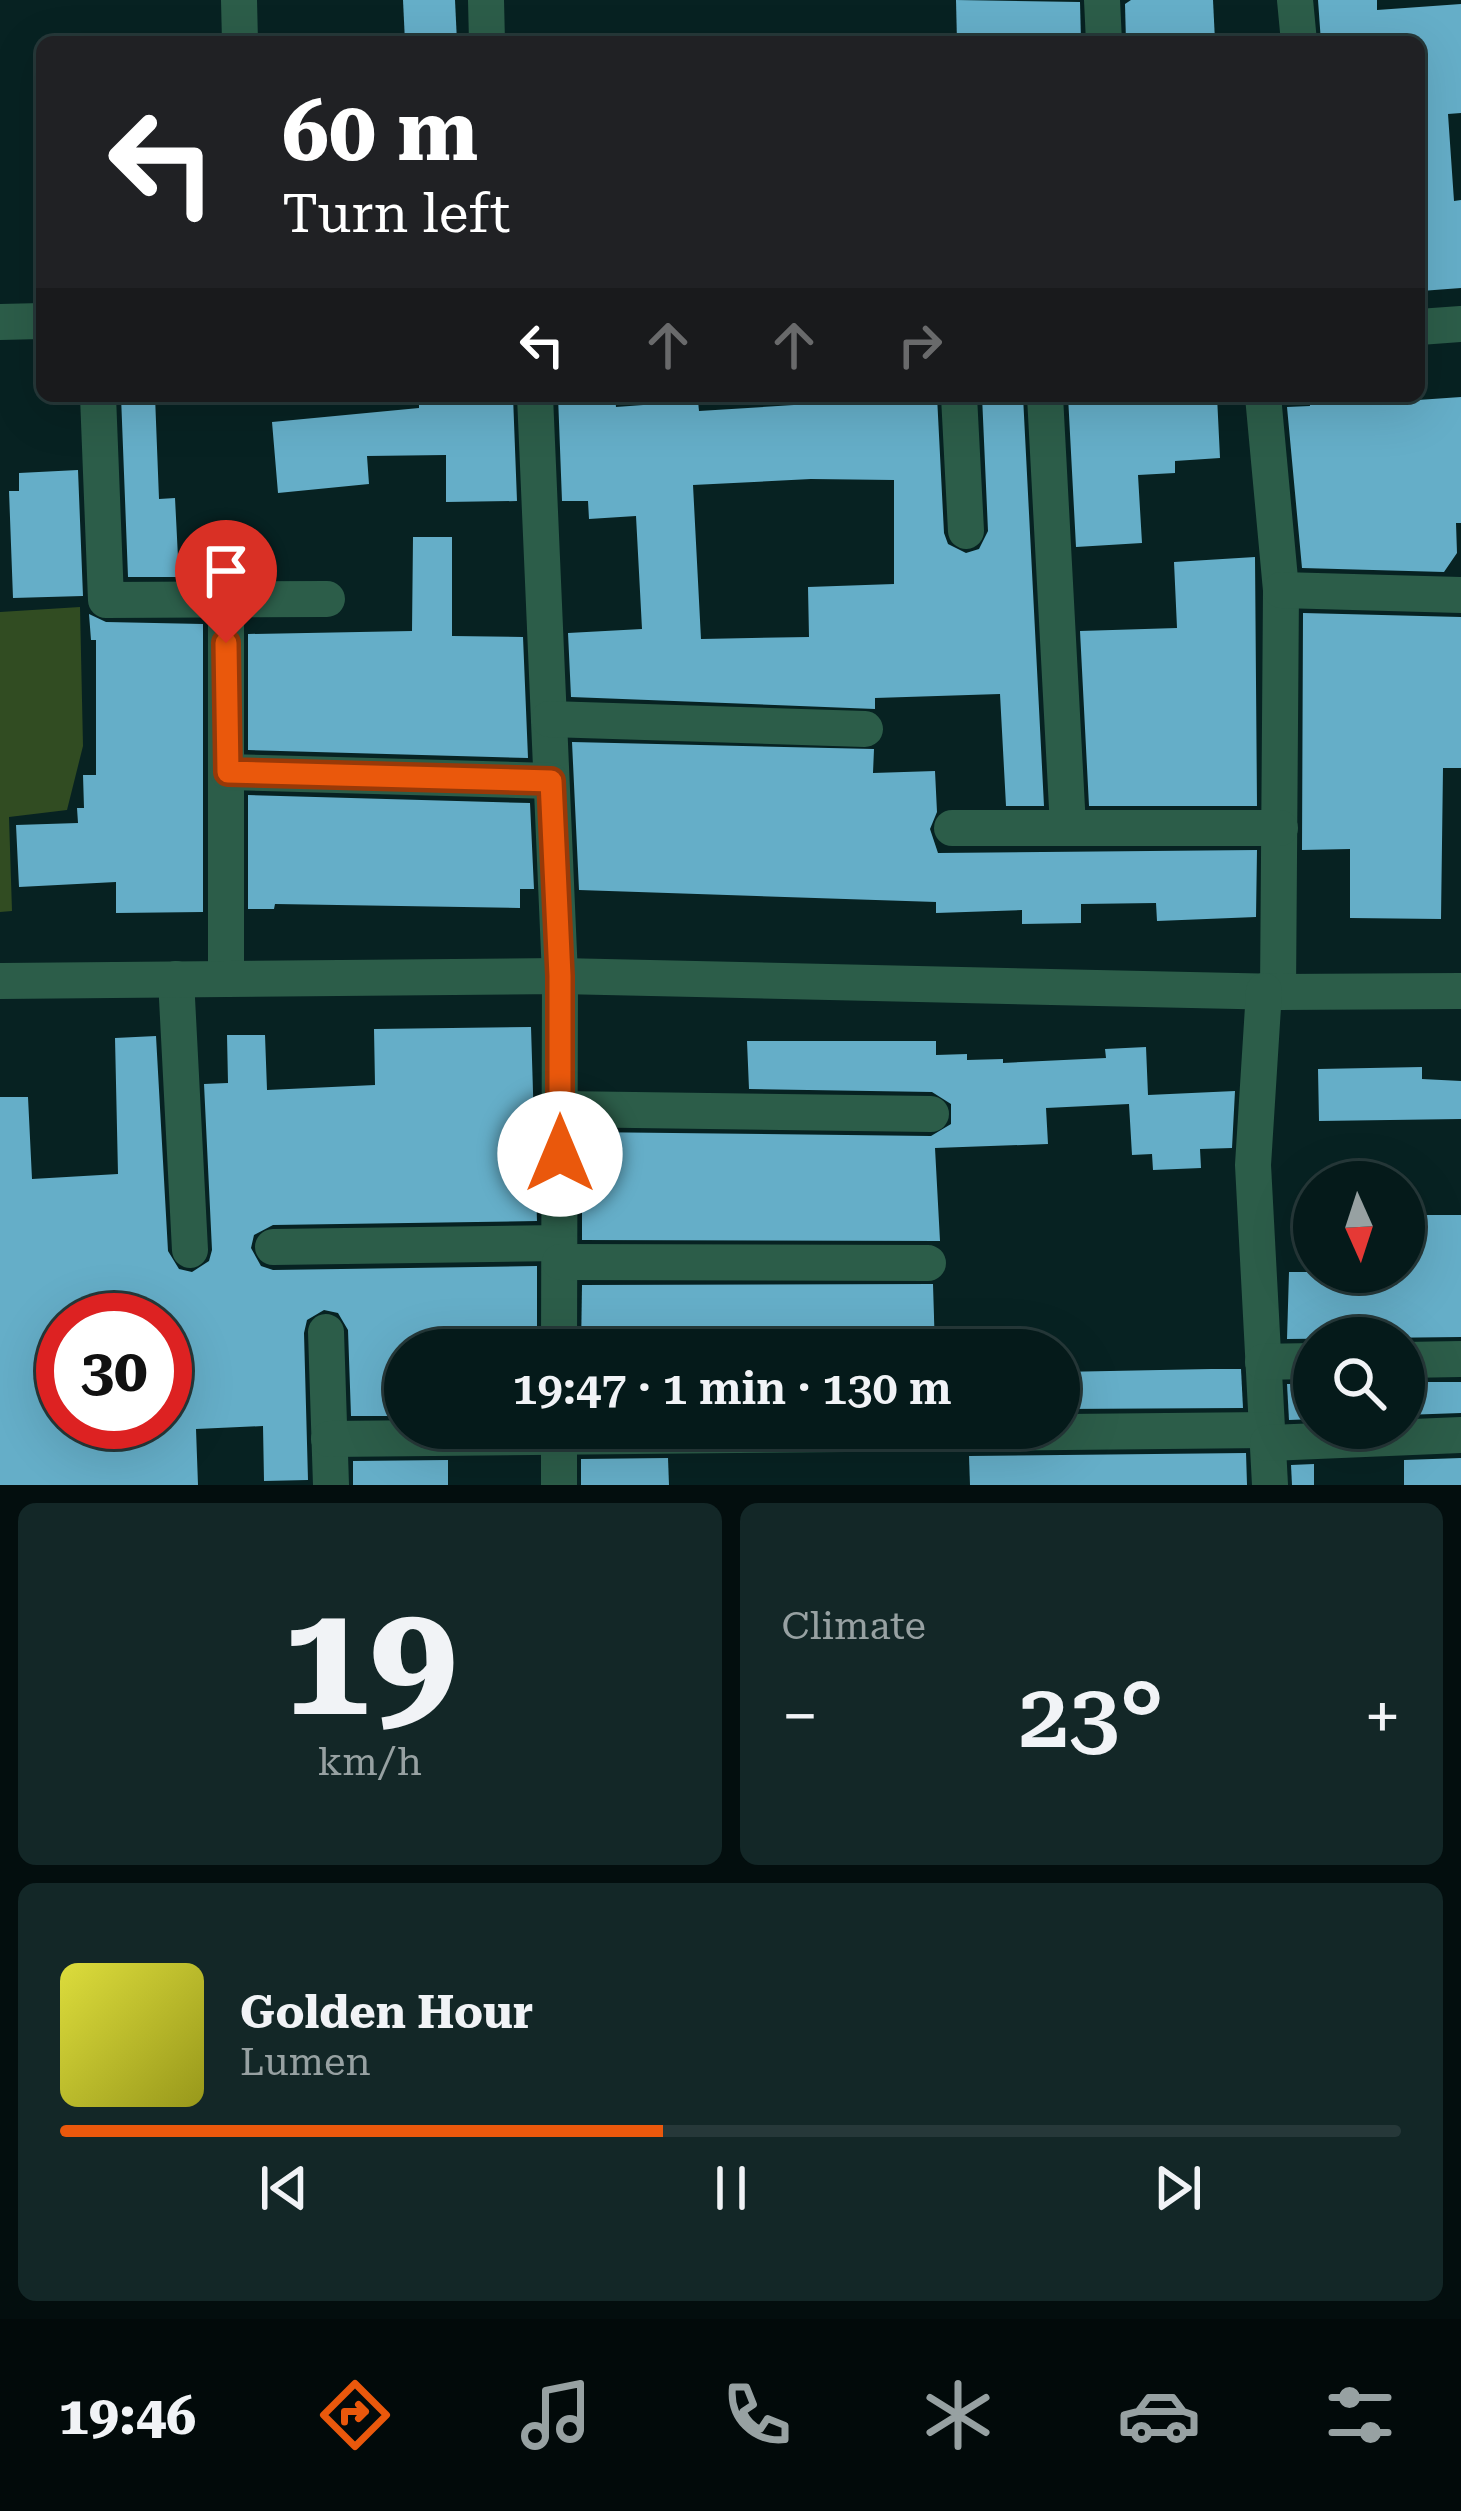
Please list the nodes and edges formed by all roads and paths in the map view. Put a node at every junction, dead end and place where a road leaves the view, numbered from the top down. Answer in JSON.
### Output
{"nodes":[{"id":1,"x":239,"y":0,"type":"edge"},
{"id":2,"x":486,"y":0,"type":"edge"},
{"id":3,"x":1102,"y":0,"type":"edge"},
{"id":4,"x":1295,"y":0,"type":"edge"},
{"id":5,"x":240,"y":36,"type":"edge"},
{"id":6,"x":488,"y":36,"type":"edge"},
{"id":7,"x":1104,"y":36,"type":"edge"},
{"id":8,"x":1298,"y":36,"type":"edge"},
{"id":9,"x":36,"y":321,"type":"edge"},
{"id":10,"x":0,"y":322,"type":"edge"},
{"id":11,"x":1461,"y":323,"type":"edge"},
{"id":12,"x":1425,"y":326,"type":"edge"},
{"id":13,"x":98,"y":402,"type":"edge"},
{"id":14,"x":535,"y":402,"type":"edge"},
{"id":15,"x":959,"y":402,"type":"edge"},
{"id":16,"x":1045,"y":402,"type":"edge"},
{"id":17,"x":1264,"y":402,"type":"edge"},
{"id":18,"x":966,"y":531,"type":"dead end"},
{"id":19,"x":1281,"y":590,"type":"junction"},
{"id":20,"x":1461,"y":595,"type":"edge"},
{"id":21,"x":226,"y":599,"type":"junction"},
{"id":22,"x":327,"y":599,"type":"dead end"},
{"id":23,"x":549,"y":719,"type":"junction"},
{"id":24,"x":865,"y":729,"type":"dead end"},
{"id":25,"x":228,"y":772,"type":"junction"},
{"id":26,"x":551,"y":781,"type":"junction"},
{"id":27,"x":1068,"y":827,"type":"junction"},
{"id":28,"x":952,"y":828,"type":"dead end"},
{"id":29,"x":1280,"y":828,"type":"junction"},
{"id":30,"x":560,"y":976,"type":"junction"},
{"id":31,"x":176,"y":979,"type":"junction"},
{"id":32,"x":226,"y":980,"type":"junction"},
{"id":33,"x":0,"y":981,"type":"edge"},
{"id":34,"x":1461,"y":991,"type":"edge"},
{"id":35,"x":1271,"y":992,"type":"junction"},
{"id":36,"x":560,"y":1109,"type":"junction"},
{"id":37,"x":931,"y":1114,"type":"dead end"},
{"id":38,"x":273,"y":1247,"type":"dead end"},
{"id":39,"x":190,"y":1250,"type":"dead end"},
{"id":40,"x":559,"y":1252,"type":"junction"},
{"id":41,"x":928,"y":1263,"type":"dead end"},
{"id":42,"x":559,"y":1329,"type":"edge"},
{"id":43,"x":326,"y":1331,"type":"dead end"},
{"id":44,"x":1461,"y":1359,"type":"edge"},
{"id":45,"x":1425,"y":1360,"type":"edge"},
{"id":46,"x":1293,"y":1361,"type":"edge"},
{"id":47,"x":1263,"y":1362,"type":"junction"},
{"id":48,"x":1080,"y":1436,"type":"edge"},
{"id":49,"x":1461,"y":1436,"type":"edge"},
{"id":50,"x":1267,"y":1437,"type":"junction"},
{"id":51,"x":384,"y":1438,"type":"edge"},
{"id":52,"x":329,"y":1439,"type":"junction"},
{"id":53,"x":559,"y":1449,"type":"edge"},
{"id":54,"x":331,"y":1485,"type":"edge"},
{"id":55,"x":559,"y":1485,"type":"edge"},
{"id":56,"x":1270,"y":1485,"type":"edge"}],
"edges":[{"from":1,"to":5,"type":"street"},
{"from":2,"to":6,"type":"street"},
{"from":3,"to":7,"type":"street"},
{"from":4,"to":8,"type":"street"},
{"from":9,"to":10,"type":"street"},
{"from":11,"to":12,"type":"street"},
{"from":13,"to":21,"type":"street"},
{"from":14,"to":23,"type":"street"},
{"from":15,"to":18,"type":"street"},
{"from":16,"to":27,"type":"street"},
{"from":17,"to":19,"type":"street"},
{"from":19,"to":20,"type":"street"},
{"from":19,"to":29,"type":"street"},
{"from":21,"to":22,"type":"street"},
{"from":21,"to":25,"type":"street"},
{"from":23,"to":24,"type":"street"},
{"from":23,"to":26,"type":"street"},
{"from":25,"to":26,"type":"street"},
{"from":25,"to":32,"type":"street"},
{"from":26,"to":30,"type":"street"},
{"from":27,"to":28,"type":"street"},
{"from":27,"to":29,"type":"street"},
{"from":29,"to":35,"type":"street"},
{"from":30,"to":32,"type":"street"},
{"from":30,"to":35,"type":"street"},
{"from":30,"to":36,"type":"street"},
{"from":31,"to":32,"type":"street"},
{"from":31,"to":33,"type":"street"},
{"from":31,"to":39,"type":"street"},
{"from":34,"to":35,"type":"street"},
{"from":35,"to":47,"type":"street"},
{"from":36,"to":37,"type":"street"},
{"from":36,"to":40,"type":"street"},
{"from":38,"to":40,"type":"street"},
{"from":40,"to":41,"type":"street"},
{"from":40,"to":42,"type":"street"},
{"from":43,"to":52,"type":"street"},
{"from":44,"to":45,"type":"street"},
{"from":46,"to":47,"type":"street"},
{"from":47,"to":50,"type":"street"},
{"from":48,"to":50,"type":"street"},
{"from":49,"to":50,"type":"street"},
{"from":50,"to":56,"type":"street"},
{"from":51,"to":52,"type":"street"},
{"from":52,"to":54,"type":"street"},
{"from":53,"to":55,"type":"street"}]}
